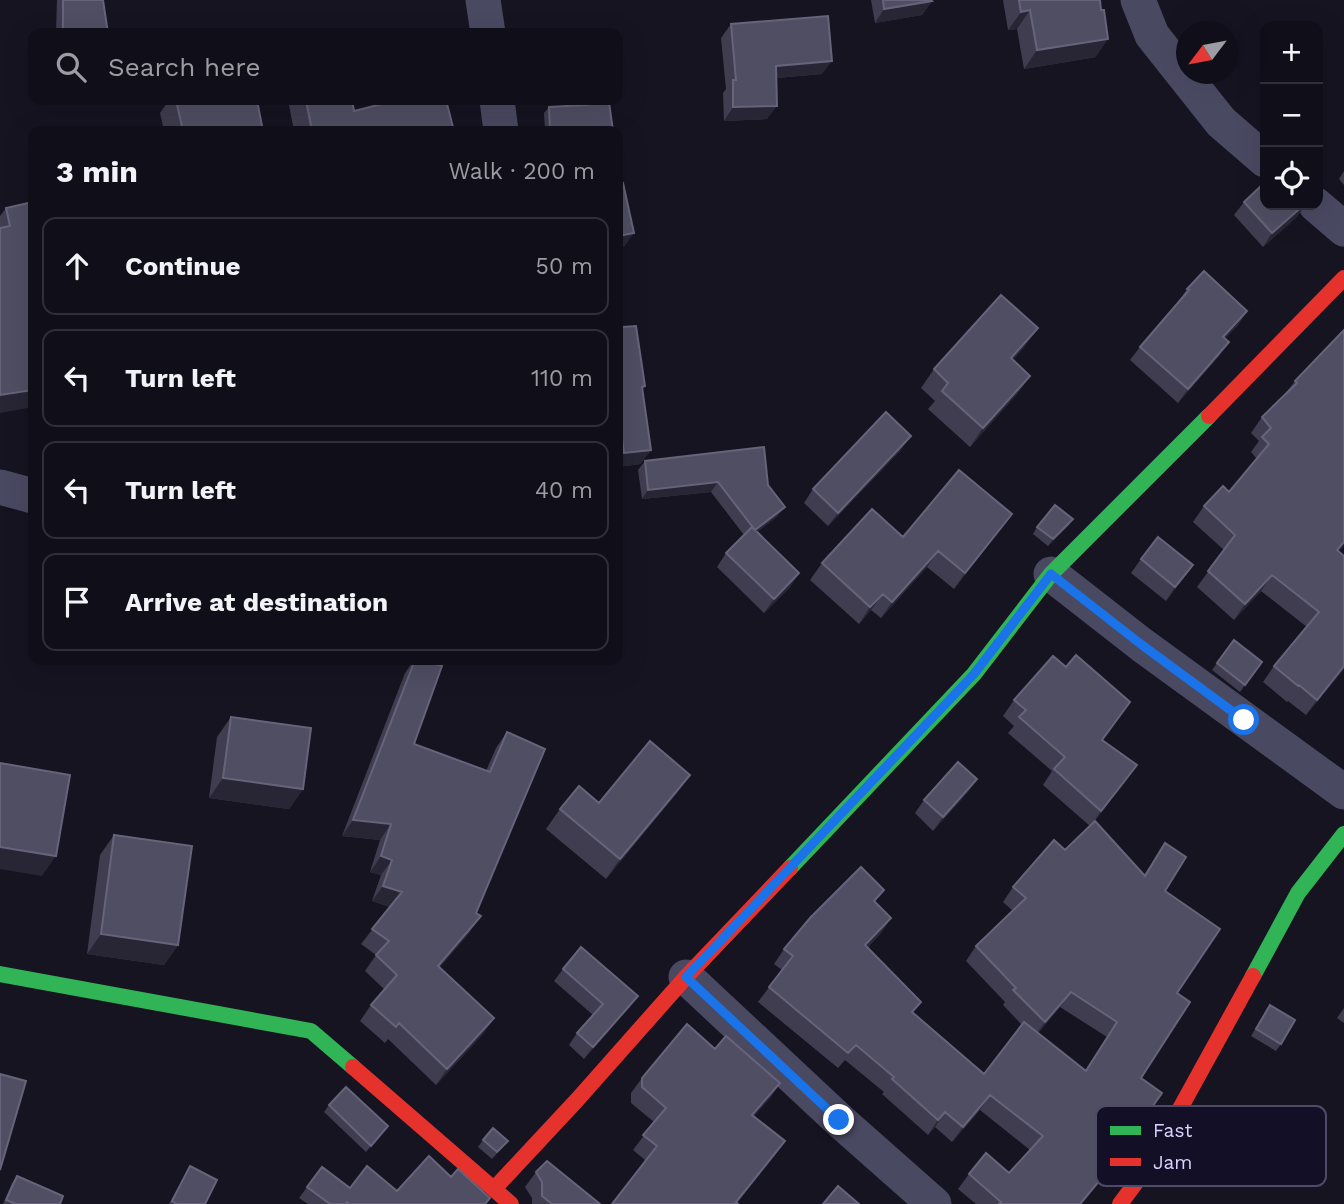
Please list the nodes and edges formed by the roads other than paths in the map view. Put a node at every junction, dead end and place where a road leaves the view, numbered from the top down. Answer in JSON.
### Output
{"nodes":[{"id":1,"x":483,"y":0,"type":"edge"},
{"id":2,"x":1138,"y":0,"type":"edge"},
{"id":3,"x":487,"y":28,"type":"edge"},
{"id":4,"x":497,"y":105,"type":"edge"},
{"id":5,"x":500,"y":126,"type":"edge"},
{"id":6,"x":1260,"y":156,"type":"edge"},
{"id":7,"x":1323,"y":210,"type":"edge"},
{"id":8,"x":1344,"y":229,"type":"edge"},
{"id":9,"x":1344,"y":278,"type":"edge"},
{"id":10,"x":0,"y":487,"type":"edge"},
{"id":11,"x":28,"y":495,"type":"edge"},
{"id":12,"x":1051,"y":574,"type":"junction"},
{"id":13,"x":1344,"y":792,"type":"edge"},
{"id":14,"x":1344,"y":834,"type":"edge"},
{"id":15,"x":0,"y":974,"type":"edge"},
{"id":16,"x":686,"y":977,"type":"junction"},
{"id":17,"x":1181,"y":1106,"type":"edge"},
{"id":18,"x":1133,"y":1186,"type":"edge"},
{"id":19,"x":494,"y":1189,"type":"junction"},
{"id":20,"x":511,"y":1204,"type":"edge"},
{"id":21,"x":934,"y":1204,"type":"edge"},
{"id":22,"x":1120,"y":1204,"type":"edge"}],
"edges":[{"from":1,"to":3,"type":"street"},
{"from":2,"to":6,"type":"street"},
{"from":4,"to":5,"type":"street"},
{"from":7,"to":8,"type":"street"},
{"from":9,"to":12,"type":"street"},
{"from":10,"to":11,"type":"street"},
{"from":12,"to":13,"type":"street"},
{"from":12,"to":16,"type":"street"},
{"from":14,"to":17,"type":"street"},
{"from":15,"to":19,"type":"street"},
{"from":16,"to":19,"type":"street"},
{"from":16,"to":21,"type":"street"},
{"from":18,"to":22,"type":"street"},
{"from":19,"to":20,"type":"street"}]}
